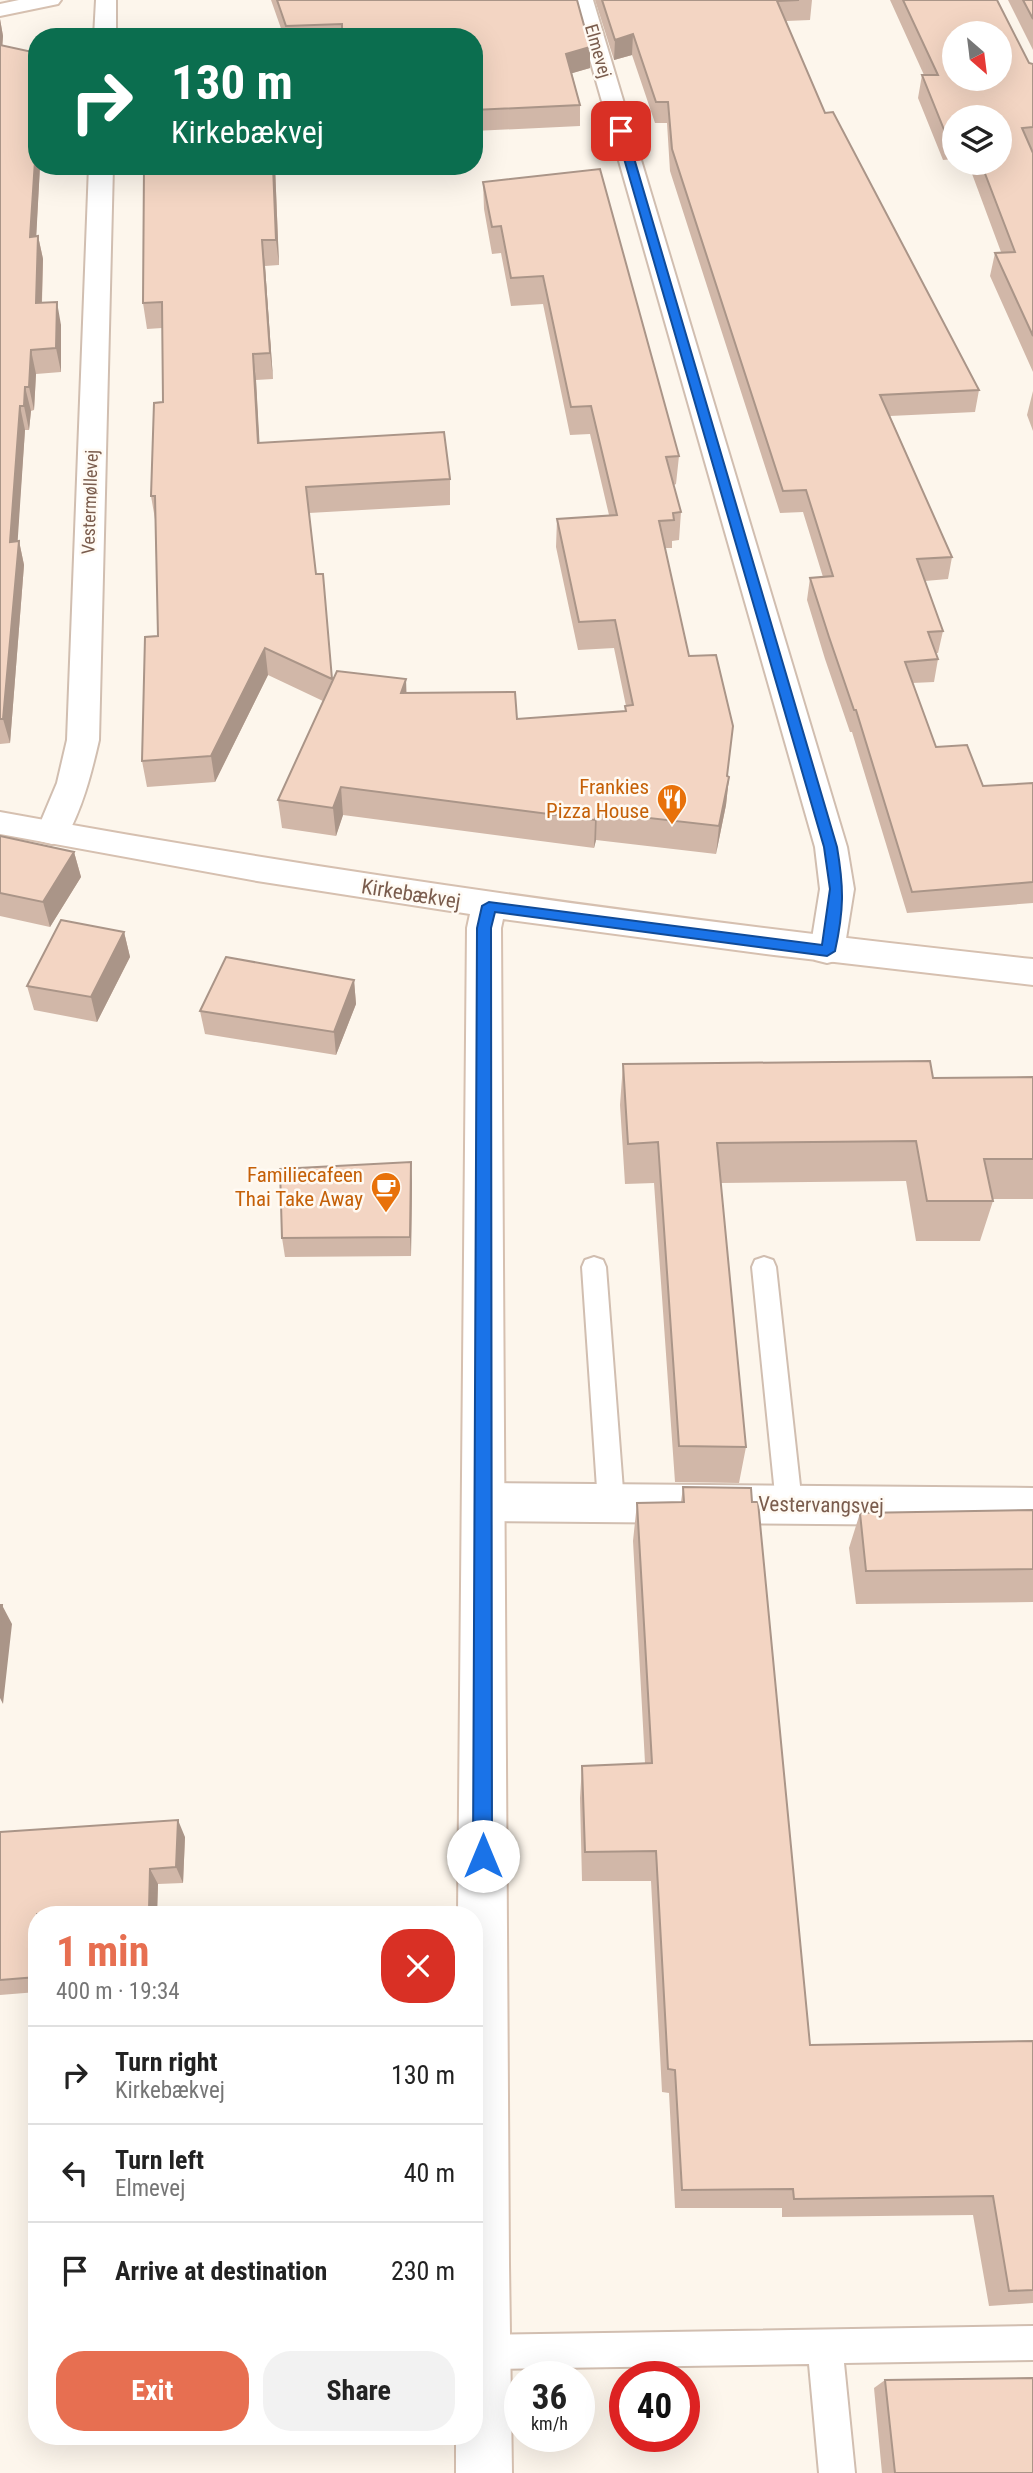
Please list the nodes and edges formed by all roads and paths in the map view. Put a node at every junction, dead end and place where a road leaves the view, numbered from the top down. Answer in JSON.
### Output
{"nodes":[{"id":1,"x":51,"y":0,"type":"edge"},
{"id":2,"x":106,"y":0,"type":"edge"},
{"id":3,"x":583,"y":0,"type":"edge"},
{"id":4,"x":0,"y":10,"type":"edge"},
{"id":5,"x":105,"y":28,"type":"edge"},
{"id":6,"x":101,"y":175,"type":"edge"},
{"id":7,"x":0,"y":823,"type":"edge"},
{"id":8,"x":52,"y":833,"type":"junction"},
{"id":9,"x":489,"y":906,"type":"junction"},
{"id":10,"x":827,"y":951,"type":"junction"},
{"id":11,"x":1033,"y":972,"type":"edge"},
{"id":12,"x":594,"y":1267,"type":"dead end"},
{"id":13,"x":764,"y":1267,"type":"dead end"},
{"id":14,"x":484,"y":1502,"type":"junction"},
{"id":15,"x":611,"y":1503,"type":"junction"},
{"id":16,"x":789,"y":1504,"type":"junction"},
{"id":17,"x":1033,"y":1507,"type":"edge"},
{"id":18,"x":483,"y":1906,"type":"edge"},
{"id":19,"x":483,"y":2294,"type":"edge"},
{"id":20,"x":1033,"y":2343,"type":"edge"},
{"id":21,"x":825,"y":2347,"type":"junction"},
{"id":22,"x":485,"y":2353,"type":"junction"},
{"id":23,"x":484,"y":2473,"type":"edge"},
{"id":24,"x":837,"y":2473,"type":"edge"}],
"edges":[{"from":1,"to":4,"type":"street"},
{"from":2,"to":5,"type":"street"},
{"from":3,"to":10,"type":"street","name":"Elmevej"},
{"from":6,"to":8,"type":"street","name":"Vestermøllevej"},
{"from":7,"to":8,"type":"street","name":"Kirkebækvej"},
{"from":8,"to":9,"type":"street","name":"Kirkebækvej"},
{"from":9,"to":10,"type":"street","name":"Kirkebækvej"},
{"from":9,"to":14,"type":"street"},
{"from":10,"to":11,"type":"street","name":"Kirkebækvej"},
{"from":12,"to":15,"type":"lane"},
{"from":13,"to":16,"type":"lane"},
{"from":14,"to":15,"type":"street","name":"Vestervangsvej"},
{"from":14,"to":18,"type":"street"},
{"from":15,"to":16,"type":"street","name":"Vestervangsvej"},
{"from":16,"to":17,"type":"street","name":"Vestervangsvej"},
{"from":19,"to":22,"type":"street"},
{"from":20,"to":21,"type":"lane"},
{"from":21,"to":22,"type":"lane"},
{"from":21,"to":24,"type":"lane"},
{"from":22,"to":23,"type":"street"}]}
